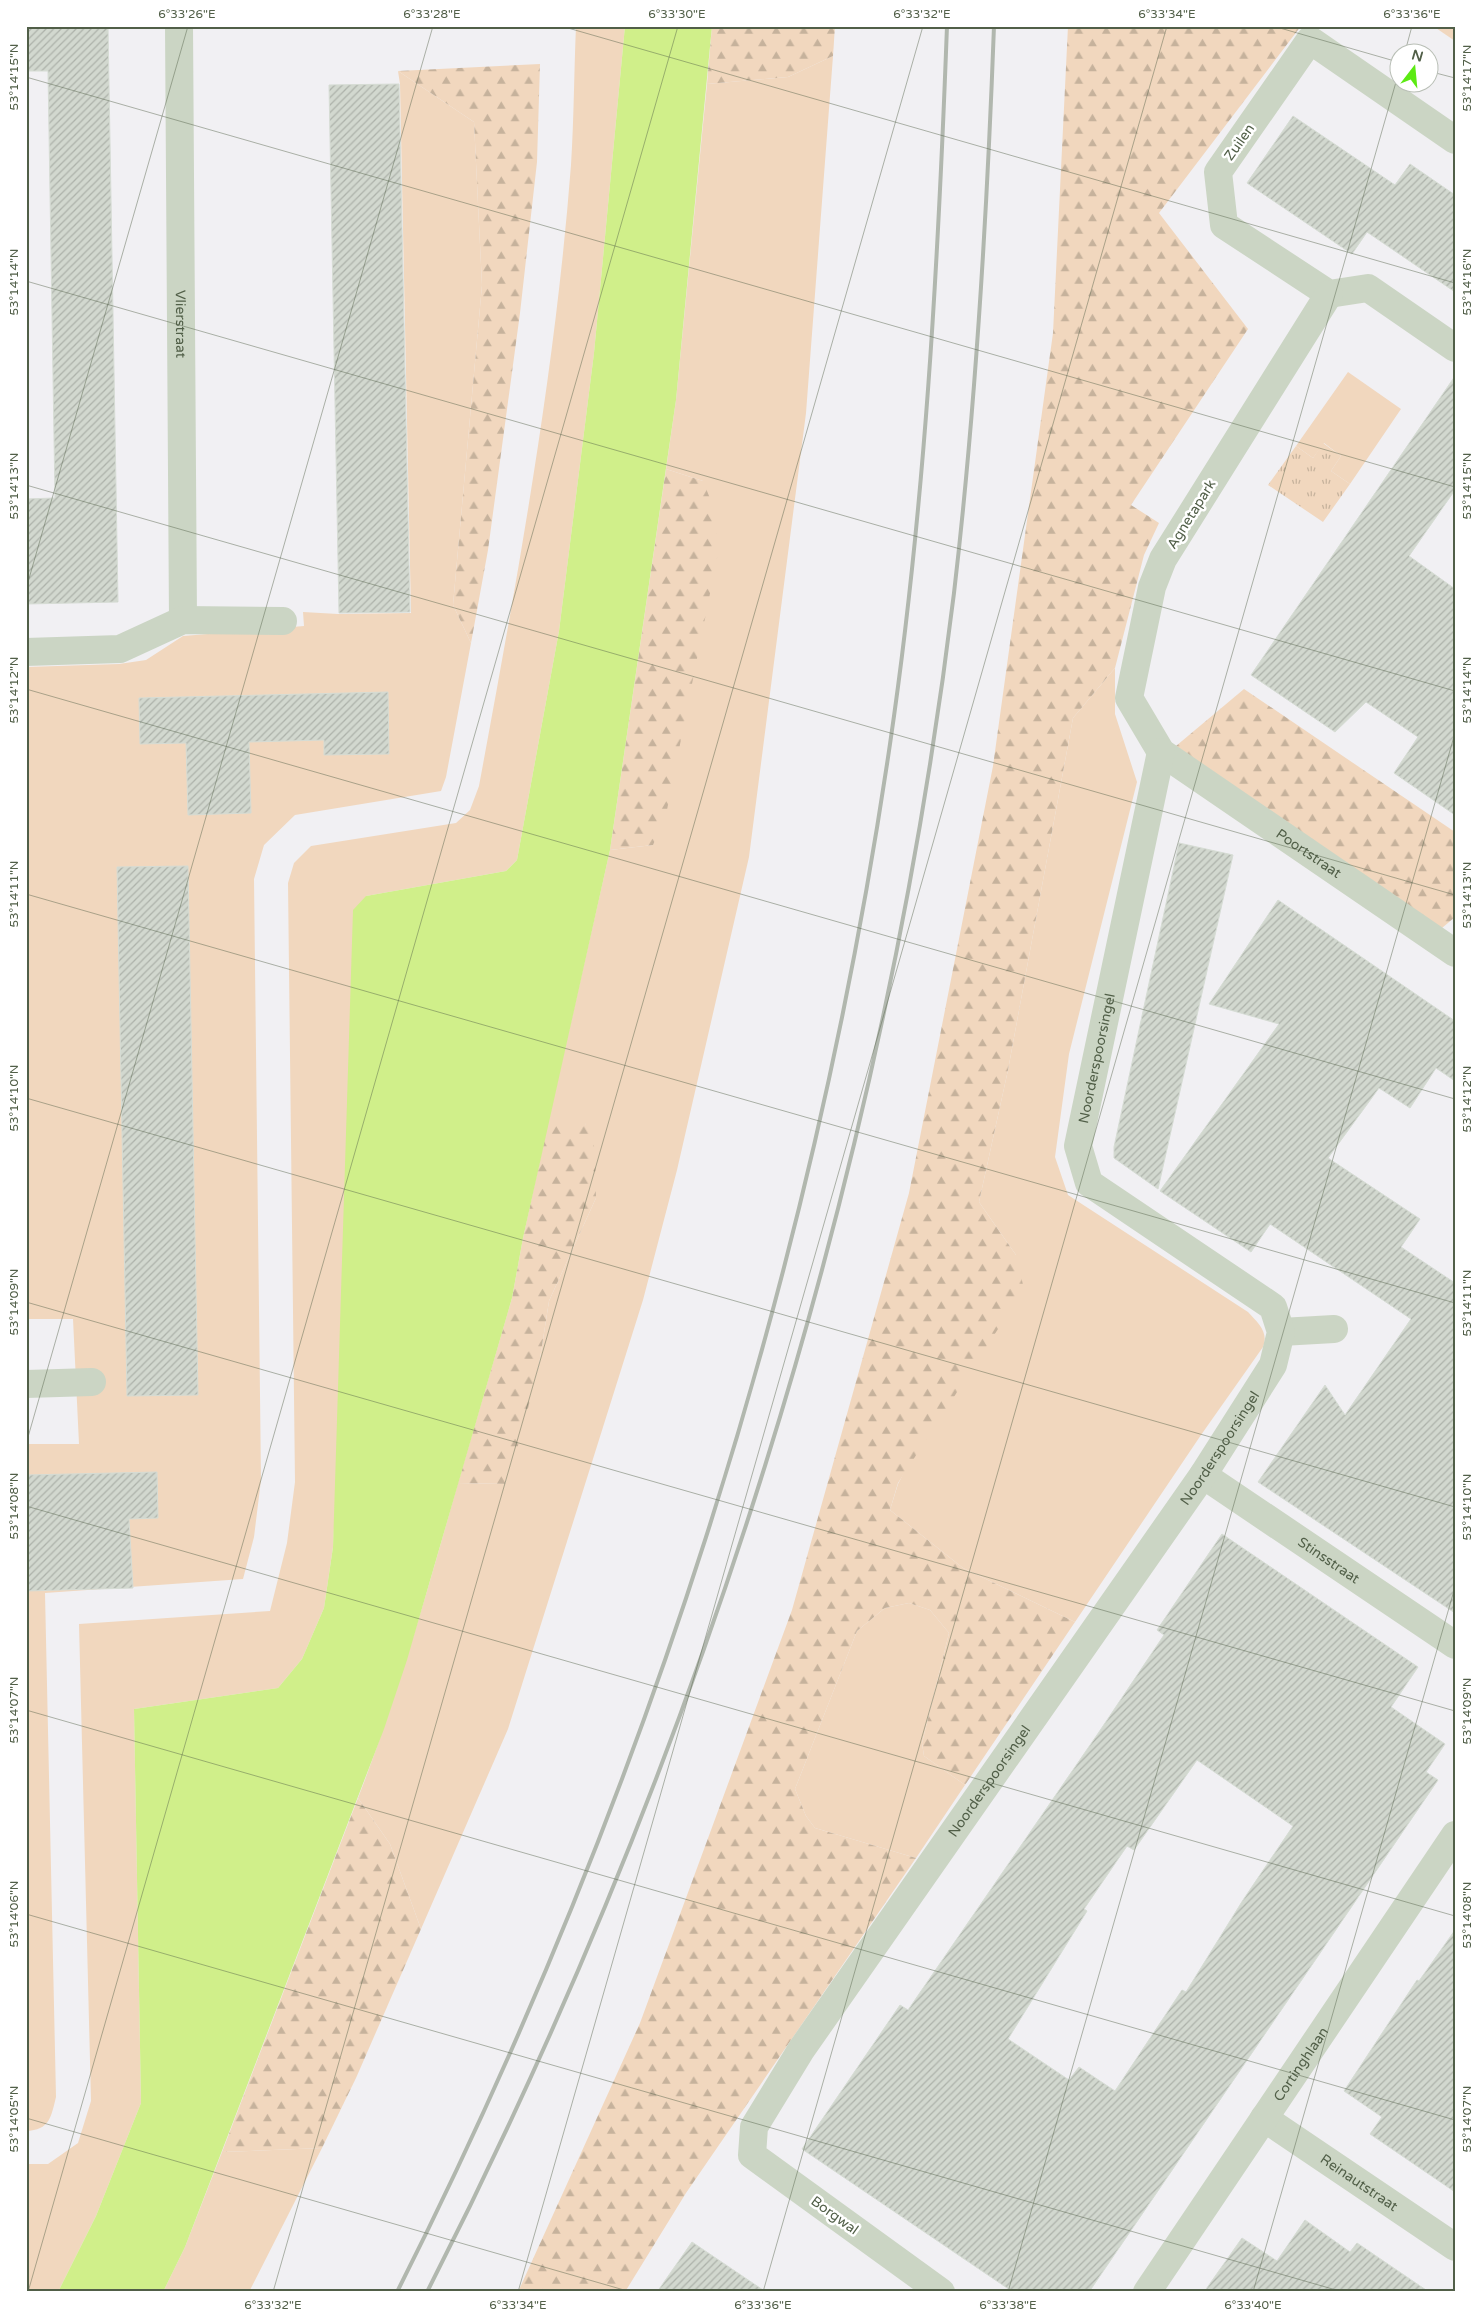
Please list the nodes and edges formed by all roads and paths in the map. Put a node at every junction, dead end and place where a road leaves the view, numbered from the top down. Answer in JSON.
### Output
{"nodes":[{"id":1,"x":178,"y":26,"type":"edge"},
{"id":2,"x":1455,"y":140,"type":"edge"},
{"id":3,"x":1329,"y":294,"type":"junction"},
{"id":4,"x":1455,"y":348,"type":"edge"},
{"id":5,"x":184,"y":620,"type":"junction"},
{"id":6,"x":282,"y":621,"type":"dead end"},
{"id":7,"x":26,"y":652,"type":"edge"},
{"id":8,"x":1161,"y":752,"type":"junction"},
{"id":9,"x":1453,"y":949,"type":"edge"},
{"id":10,"x":1334,"y":1330,"type":"dead end"},
{"id":11,"x":1281,"y":1332,"type":"junction"},
{"id":12,"x":92,"y":1382,"type":"dead end"},
{"id":13,"x":26,"y":1384,"type":"edge"},
{"id":14,"x":1203,"y":1476,"type":"junction"},
{"id":15,"x":1455,"y":1645,"type":"edge"},
{"id":16,"x":1455,"y":1835,"type":"edge"},
{"id":17,"x":1264,"y":2118,"type":"junction"},
{"id":18,"x":754,"y":2126,"type":"joint"},
{"id":19,"x":1455,"y":2247,"type":"edge"},
{"id":20,"x":941,"y":2292,"type":"edge"},
{"id":21,"x":1147,"y":2292,"type":"edge"}],
"edges":[{"from":1,"to":5,"type":"street","name":"Vlierstraat"},
{"from":2,"to":3,"type":"street","name":"Zuilen"},
{"from":3,"to":4,"type":"street"},
{"from":3,"to":8,"type":"street","name":"Agnetapark"},
{"from":5,"to":6,"type":"street"},
{"from":5,"to":7,"type":"street"},
{"from":8,"to":9,"type":"street","name":"Poortstraat"},
{"from":8,"to":11,"type":"street","name":"Noorderspoorsingel"},
{"from":10,"to":11,"type":"street"},
{"from":11,"to":14,"type":"street","name":"Noorderspoorsingel"},
{"from":12,"to":13,"type":"street"},
{"from":14,"to":15,"type":"street","name":"Stinsstraat"},
{"from":14,"to":18,"type":"street","name":"Noorderspoorsingel"},
{"from":16,"to":17,"type":"street","name":"Cortinghlaan"},
{"from":17,"to":19,"type":"street","name":"Reinautstraat"},
{"from":17,"to":21,"type":"street","name":"Cortinghlaan"},
{"from":18,"to":20,"type":"street","name":"Borgwal"}]}
